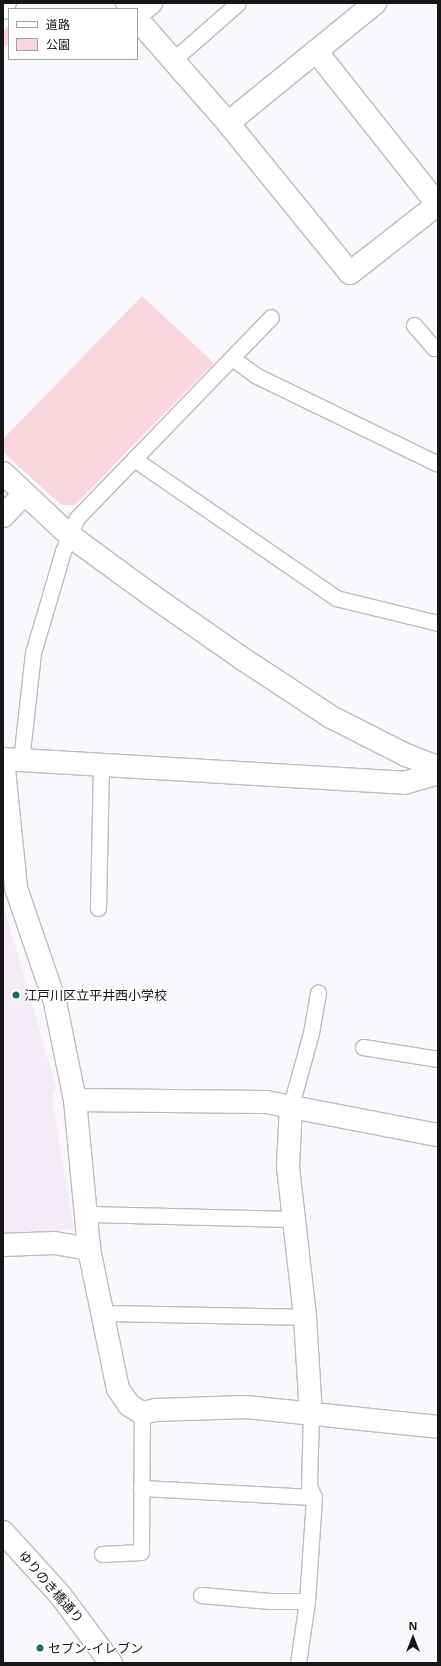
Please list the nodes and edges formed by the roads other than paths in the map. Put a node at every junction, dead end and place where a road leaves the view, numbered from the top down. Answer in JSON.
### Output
{"nodes":[{"id":1,"x":8,"y":3,"type":"edge"},
{"id":2,"x":151,"y":3,"type":"edge"},
{"id":3,"x":238,"y":3,"type":"edge"},
{"id":4,"x":375,"y":3,"type":"edge"},
{"id":5,"x":3,"y":11,"type":"edge"},
{"id":6,"x":138,"y":13,"type":"edge"},
{"id":7,"x":138,"y":20,"type":"edge"},
{"id":8,"x":316,"y":51,"type":"junction"},
{"id":9,"x":173,"y":60,"type":"junction"},
{"id":10,"x":228,"y":123,"type":"junction"},
{"id":11,"x":438,"y":204,"type":"edge"},
{"id":12,"x":271,"y":317,"type":"dead end"},
{"id":13,"x":414,"y":325,"type":"dead end"},
{"id":14,"x":438,"y":345,"type":"edge"},
{"id":15,"x":232,"y":358,"type":"junction"},
{"id":16,"x":134,"y":459,"type":"junction"},
{"id":17,"x":438,"y":464,"type":"edge"},
{"id":18,"x":3,"y":473,"type":"edge"},
{"id":19,"x":24,"y":494,"type":"junction"},
{"id":20,"x":3,"y":516,"type":"edge"},
{"id":21,"x":69,"y":535,"type":"junction"},
{"id":22,"x":438,"y":623,"type":"edge"},
{"id":23,"x":9,"y":759,"type":"edge"},
{"id":24,"x":101,"y":765,"type":"junction"},
{"id":25,"x":438,"y":767,"type":"edge"},
{"id":26,"x":438,"y":773,"type":"edge"},
{"id":27,"x":98,"y":908,"type":"dead end"},
{"id":28,"x":318,"y":993,"type":"dead end"},
{"id":29,"x":363,"y":1047,"type":"dead end"},
{"id":30,"x":438,"y":1059,"type":"edge"},
{"id":31,"x":75,"y":1100,"type":"junction"},
{"id":32,"x":291,"y":1106,"type":"junction"},
{"id":33,"x":438,"y":1135,"type":"edge"},
{"id":34,"x":86,"y":1214,"type":"junction"},
{"id":35,"x":294,"y":1219,"type":"junction"},
{"id":36,"x":3,"y":1245,"type":"edge"},
{"id":37,"x":89,"y":1249,"type":"junction"},
{"id":38,"x":102,"y":1313,"type":"junction"},
{"id":39,"x":305,"y":1317,"type":"junction"},
{"id":40,"x":142,"y":1413,"type":"junction"},
{"id":41,"x":311,"y":1416,"type":"junction"},
{"id":42,"x":438,"y":1428,"type":"edge"},
{"id":43,"x":141,"y":1488,"type":"junction"},
{"id":44,"x":314,"y":1497,"type":"junction"},
{"id":45,"x":3,"y":1532,"type":"edge"},
{"id":46,"x":102,"y":1554,"type":"dead end"},
{"id":47,"x":201,"y":1595,"type":"dead end"},
{"id":48,"x":307,"y":1601,"type":"junction"},
{"id":49,"x":111,"y":1663,"type":"edge"},
{"id":50,"x":298,"y":1663,"type":"edge"}],
"edges":[{"from":1,"to":5,"type":"lane"},
{"from":2,"to":6,"type":"street"},
{"from":3,"to":9,"type":"lane"},
{"from":4,"to":8,"type":"street"},
{"from":7,"to":9,"type":"street"},
{"from":8,"to":10,"type":"street"},
{"from":8,"to":11,"type":"street"},
{"from":9,"to":10,"type":"street"},
{"from":10,"to":11,"type":"street"},
{"from":12,"to":15,"type":"lane"},
{"from":13,"to":14,"type":"lane"},
{"from":15,"to":16,"type":"lane"},
{"from":15,"to":17,"type":"lane"},
{"from":16,"to":21,"type":"lane"},
{"from":16,"to":22,"type":"lane"},
{"from":18,"to":19,"type":"street"},
{"from":19,"to":20,"type":"street"},
{"from":19,"to":21,"type":"street"},
{"from":21,"to":23,"type":"lane"},
{"from":21,"to":25,"type":"street"},
{"from":23,"to":24,"type":"street"},
{"from":23,"to":31,"type":"street"},
{"from":24,"to":26,"type":"street"},
{"from":24,"to":27,"type":"lane"},
{"from":28,"to":32,"type":"lane"},
{"from":29,"to":30,"type":"lane"},
{"from":31,"to":32,"type":"street"},
{"from":31,"to":34,"type":"street"},
{"from":32,"to":33,"type":"street"},
{"from":32,"to":35,"type":"street"},
{"from":34,"to":35,"type":"lane"},
{"from":34,"to":37,"type":"street"},
{"from":35,"to":39,"type":"street"},
{"from":36,"to":37,"type":"street"},
{"from":37,"to":38,"type":"street"},
{"from":38,"to":39,"type":"lane"},
{"from":38,"to":40,"type":"street"},
{"from":39,"to":41,"type":"street"},
{"from":40,"to":41,"type":"street"},
{"from":40,"to":43,"type":"lane"},
{"from":41,"to":42,"type":"street"},
{"from":41,"to":44,"type":"lane"},
{"from":43,"to":44,"type":"lane"},
{"from":43,"to":46,"type":"lane"},
{"from":44,"to":48,"type":"lane"},
{"from":45,"to":49,"type":"street","name":"ゆりのき橋通り"},
{"from":47,"to":48,"type":"lane"},
{"from":48,"to":50,"type":"lane"}]}
